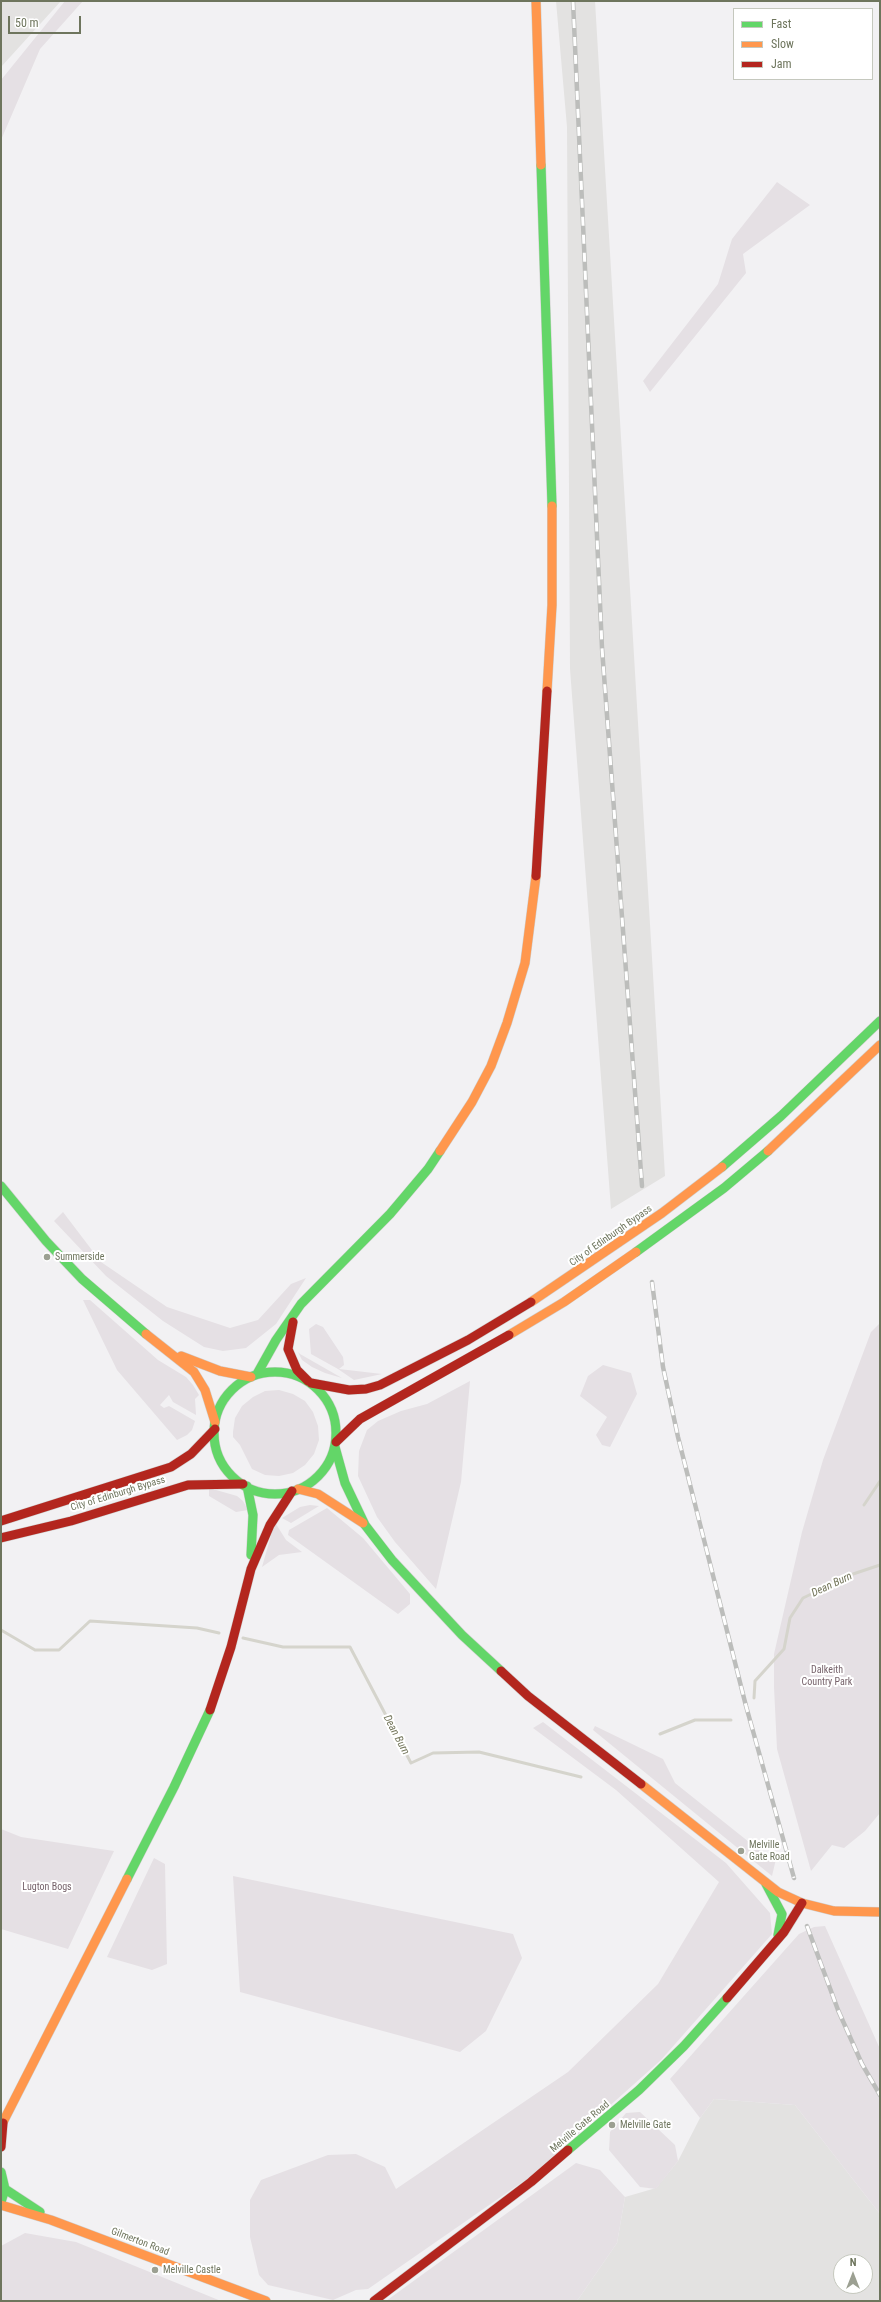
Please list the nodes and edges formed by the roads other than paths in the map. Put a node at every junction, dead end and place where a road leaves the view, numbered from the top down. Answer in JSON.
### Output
{"nodes":[{"id":1,"x":536,"y":1,"type":"edge"},
{"id":2,"x":880,"y":1021,"type":"edge"},
{"id":3,"x":880,"y":1045,"type":"edge"},
{"id":4,"x":1,"y":1186,"type":"edge"},
{"id":5,"x":296,"y":1312,"type":"junction"},
{"id":6,"x":171,"y":1353,"type":"junction"},
{"id":7,"x":254,"y":1376,"type":"junction"},
{"id":8,"x":309,"y":1382,"type":"junction"},
{"id":9,"x":215,"y":1426,"type":"junction"},
{"id":10,"x":335,"y":1444,"type":"junction"},
{"id":11,"x":245,"y":1485,"type":"junction"},
{"id":12,"x":295,"y":1490,"type":"junction"},
{"id":13,"x":1,"y":1521,"type":"edge"},
{"id":14,"x":365,"y":1524,"type":"junction"},
{"id":15,"x":1,"y":1538,"type":"edge"},
{"id":16,"x":251,"y":1569,"type":"junction"},
{"id":17,"x":766,"y":1884,"type":"junction"},
{"id":18,"x":802,"y":1904,"type":"junction"},
{"id":19,"x":880,"y":1912,"type":"edge"},
{"id":20,"x":776,"y":1942,"type":"junction"},
{"id":21,"x":2,"y":2125,"type":"edge"},
{"id":22,"x":1,"y":2146,"type":"edge"},
{"id":23,"x":1,"y":2172,"type":"edge"},
{"id":24,"x":5,"y":2189,"type":"junction"},
{"id":25,"x":1,"y":2202,"type":"edge"},
{"id":26,"x":1,"y":2205,"type":"edge"},
{"id":27,"x":51,"y":2220,"type":"junction"},
{"id":28,"x":266,"y":2301,"type":"edge"},
{"id":29,"x":374,"y":2301,"type":"edge"}],
"edges":[{"from":1,"to":5,"type":"main road"},
{"from":2,"to":8,"type":"main road","name":"City of Edinburgh Bypass"},
{"from":3,"to":10,"type":"main road"},
{"from":4,"to":6,"type":"main road"},
{"from":5,"to":7,"type":"main road"},
{"from":5,"to":8,"type":"main road"},
{"from":6,"to":7,"type":"main road"},
{"from":6,"to":9,"type":"main road"},
{"from":7,"to":8,"type":"main road"},
{"from":7,"to":9,"type":"main road"},
{"from":8,"to":10,"type":"main road"},
{"from":9,"to":11,"type":"main road"},
{"from":9,"to":13,"type":"main road","name":"City of Edinburgh Bypass"},
{"from":10,"to":12,"type":"main road"},
{"from":10,"to":14,"type":"main road"},
{"from":11,"to":12,"type":"main road"},
{"from":11,"to":15,"type":"main road","name":"City of Edinburgh Bypass"},
{"from":11,"to":16,"type":"main road"},
{"from":12,"to":14,"type":"main road"},
{"from":12,"to":16,"type":"main road"},
{"from":14,"to":17,"type":"main road"},
{"from":16,"to":21,"type":"main road"},
{"from":17,"to":18,"type":"main road"},
{"from":17,"to":20,"type":"main road","name":"Melville Gate Road"},
{"from":18,"to":19,"type":"main road"},
{"from":18,"to":20,"type":"main road","name":"Melville Gate Road"},
{"from":20,"to":29,"type":"main road","name":"Melville Gate Road"},
{"from":21,"to":22,"type":"main road"},
{"from":23,"to":24,"type":"main road"},
{"from":24,"to":25,"type":"main road"},
{"from":24,"to":27,"type":"main road","name":"Gilmerton Road"},
{"from":26,"to":27,"type":"main road","name":"Gilmerton Road"},
{"from":27,"to":28,"type":"main road","name":"Gilmerton Road"}]}
